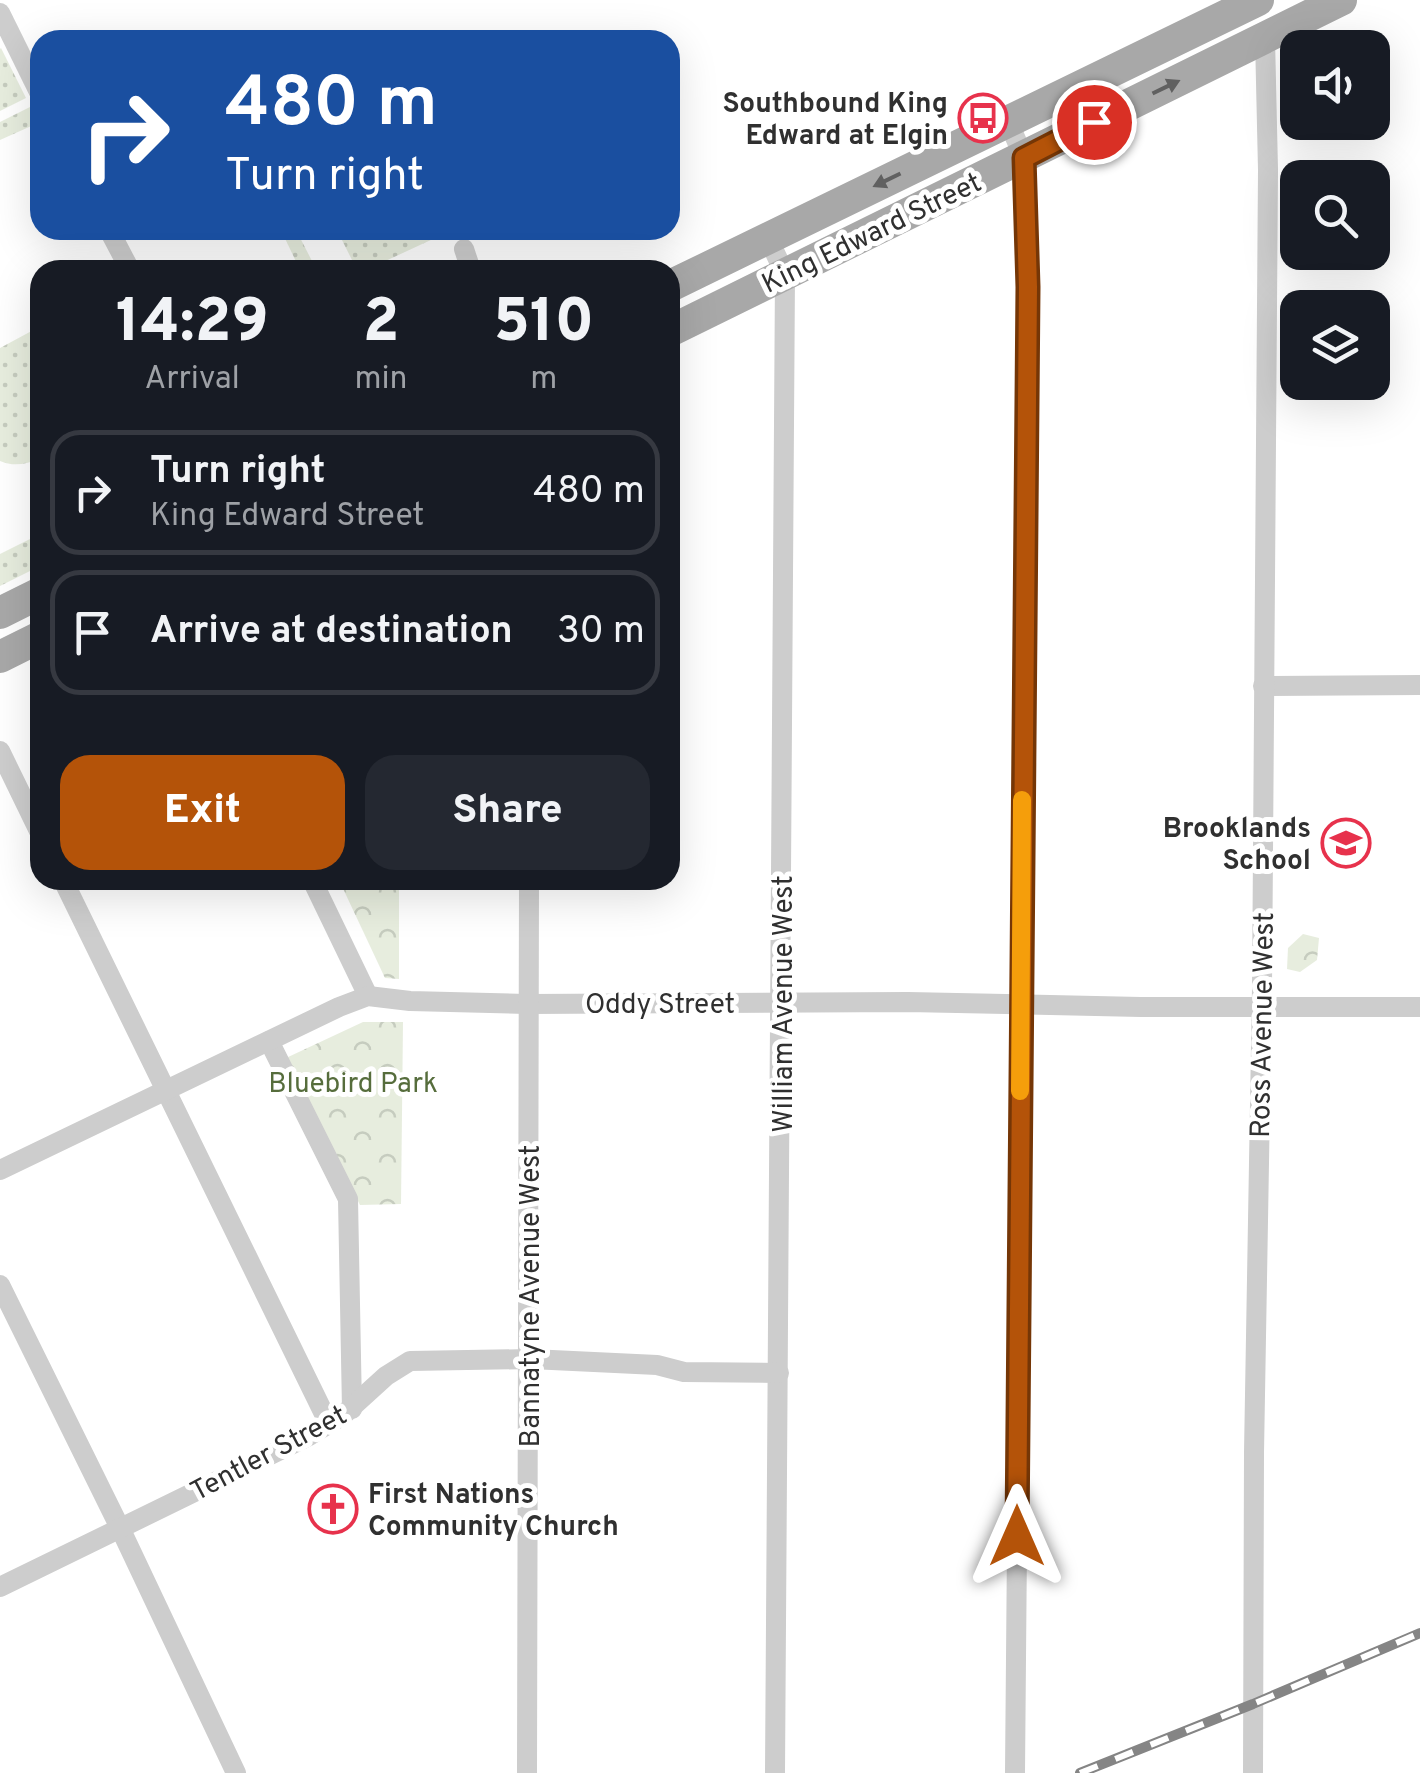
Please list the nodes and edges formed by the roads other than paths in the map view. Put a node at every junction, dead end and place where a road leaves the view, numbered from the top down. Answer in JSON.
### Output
{"nodes":[{"id":1,"x":1258,"y":0,"type":"edge"},
{"id":2,"x":1341,"y":0,"type":"edge"},
{"id":3,"x":0,"y":13,"type":"edge"},
{"id":4,"x":1265,"y":38,"type":"junction"},
{"id":5,"x":30,"y":74,"type":"edge"},
{"id":6,"x":1008,"y":121,"type":"junction"},
{"id":7,"x":1024,"y":158,"type":"junction"},
{"id":8,"x":768,"y":238,"type":"junction"},
{"id":9,"x":464,"y":249,"type":"dead end"},
{"id":10,"x":468,"y":260,"type":"edge"},
{"id":11,"x":785,"y":274,"type":"junction"},
{"id":12,"x":680,"y":281,"type":"edge"},
{"id":13,"x":680,"y":326,"type":"edge"},
{"id":14,"x":30,"y":598,"type":"edge"},
{"id":15,"x":0,"y":613,"type":"edge"},
{"id":16,"x":30,"y":642,"type":"edge"},
{"id":17,"x":0,"y":656,"type":"edge"},
{"id":18,"x":1420,"y":684,"type":"edge"},
{"id":19,"x":1263,"y":686,"type":"junction"},
{"id":20,"x":0,"y":751,"type":"edge"},
{"id":21,"x":30,"y":813,"type":"edge"},
{"id":22,"x":68,"y":890,"type":"edge"},
{"id":23,"x":317,"y":890,"type":"edge"},
{"id":24,"x":529,"y":890,"type":"edge"},
{"id":25,"x":368,"y":996,"type":"junction"},
{"id":26,"x":782,"y":1003,"type":"junction"},
{"id":27,"x":528,"y":1004,"type":"junction"},
{"id":28,"x":1020,"y":1006,"type":"junction"},
{"id":29,"x":1420,"y":1007,"type":"edge"},
{"id":30,"x":1262,"y":1008,"type":"junction"},
{"id":31,"x":269,"y":1041,"type":"junction"},
{"id":32,"x":166,"y":1092,"type":"junction"},
{"id":33,"x":0,"y":1170,"type":"edge"},
{"id":34,"x":0,"y":1285,"type":"edge"},
{"id":35,"x":531,"y":1359,"type":"junction"},
{"id":36,"x":780,"y":1372,"type":"junction"},
{"id":37,"x":352,"y":1409,"type":"junction"},
{"id":38,"x":330,"y":1424,"type":"junction"},
{"id":39,"x":121,"y":1530,"type":"junction"},
{"id":40,"x":0,"y":1587,"type":"edge"},
{"id":41,"x":236,"y":1773,"type":"edge"},
{"id":42,"x":528,"y":1773,"type":"edge"},
{"id":43,"x":775,"y":1773,"type":"edge"},
{"id":44,"x":1015,"y":1773,"type":"edge"},
{"id":45,"x":1253,"y":1773,"type":"edge"}],
"edges":[{"from":1,"to":6,"type":"main road","name":"King Edward Street"},
{"from":2,"to":4,"type":"main road","name":"King Edward Street"},
{"from":3,"to":5,"type":"street"},
{"from":7,"to":4,"type":"main road","name":"King Edward Street","one_way":true},
{"from":4,"to":19,"type":"street","name":"Ross Avenue West"},
{"from":6,"to":7,"type":"street"},
{"from":6,"to":8,"type":"main road","name":"King Edward Street","one_way":true},
{"from":7,"to":11,"type":"main road","name":"King Edward Street"},
{"from":7,"to":28,"type":"street"},
{"from":8,"to":11,"type":"street","name":"William Avenue West"},
{"from":8,"to":12,"type":"main road","name":"King Edward Street"},
{"from":9,"to":10,"type":"street"},
{"from":11,"to":13,"type":"main road","name":"King Edward Street"},
{"from":11,"to":26,"type":"street","name":"William Avenue West"},
{"from":14,"to":15,"type":"main road"},
{"from":16,"to":17,"type":"main road"},
{"from":18,"to":19,"type":"street"},
{"from":19,"to":30,"type":"street","name":"Ross Avenue West"},
{"from":20,"to":21,"type":"street"},
{"from":22,"to":32,"type":"street"},
{"from":23,"to":25,"type":"street"},
{"from":24,"to":27,"type":"street","name":"Bannatyne Avenue West"},
{"from":25,"to":27,"type":"street","name":"Oddy Street"},
{"from":25,"to":31,"type":"street"},
{"from":26,"to":27,"type":"street","name":"Oddy Street"},
{"from":26,"to":28,"type":"street","name":"Oddy Street"},
{"from":26,"to":36,"type":"street","name":"William Avenue West"},
{"from":27,"to":35,"type":"street","name":"Bannatyne Avenue West"},
{"from":28,"to":30,"type":"street","name":"Oddy Street"},
{"from":28,"to":44,"type":"street"},
{"from":29,"to":30,"type":"street","name":"Oddy Street"},
{"from":30,"to":45,"type":"street","name":"Ross Avenue West"},
{"from":31,"to":32,"type":"street"},
{"from":31,"to":37,"type":"street"},
{"from":32,"to":33,"type":"street"},
{"from":32,"to":38,"type":"street"},
{"from":34,"to":39,"type":"street"},
{"from":35,"to":36,"type":"street","name":"Tentler Street"},
{"from":35,"to":37,"type":"street","name":"Tentler Street"},
{"from":35,"to":42,"type":"street","name":"Bannatyne Avenue West"},
{"from":36,"to":43,"type":"street","name":"William Avenue West"},
{"from":37,"to":38,"type":"street","name":"Tentler Street"},
{"from":38,"to":39,"type":"street","name":"Tentler Street"},
{"from":39,"to":40,"type":"street","name":"Tentler Street"},
{"from":39,"to":41,"type":"street"}]}
